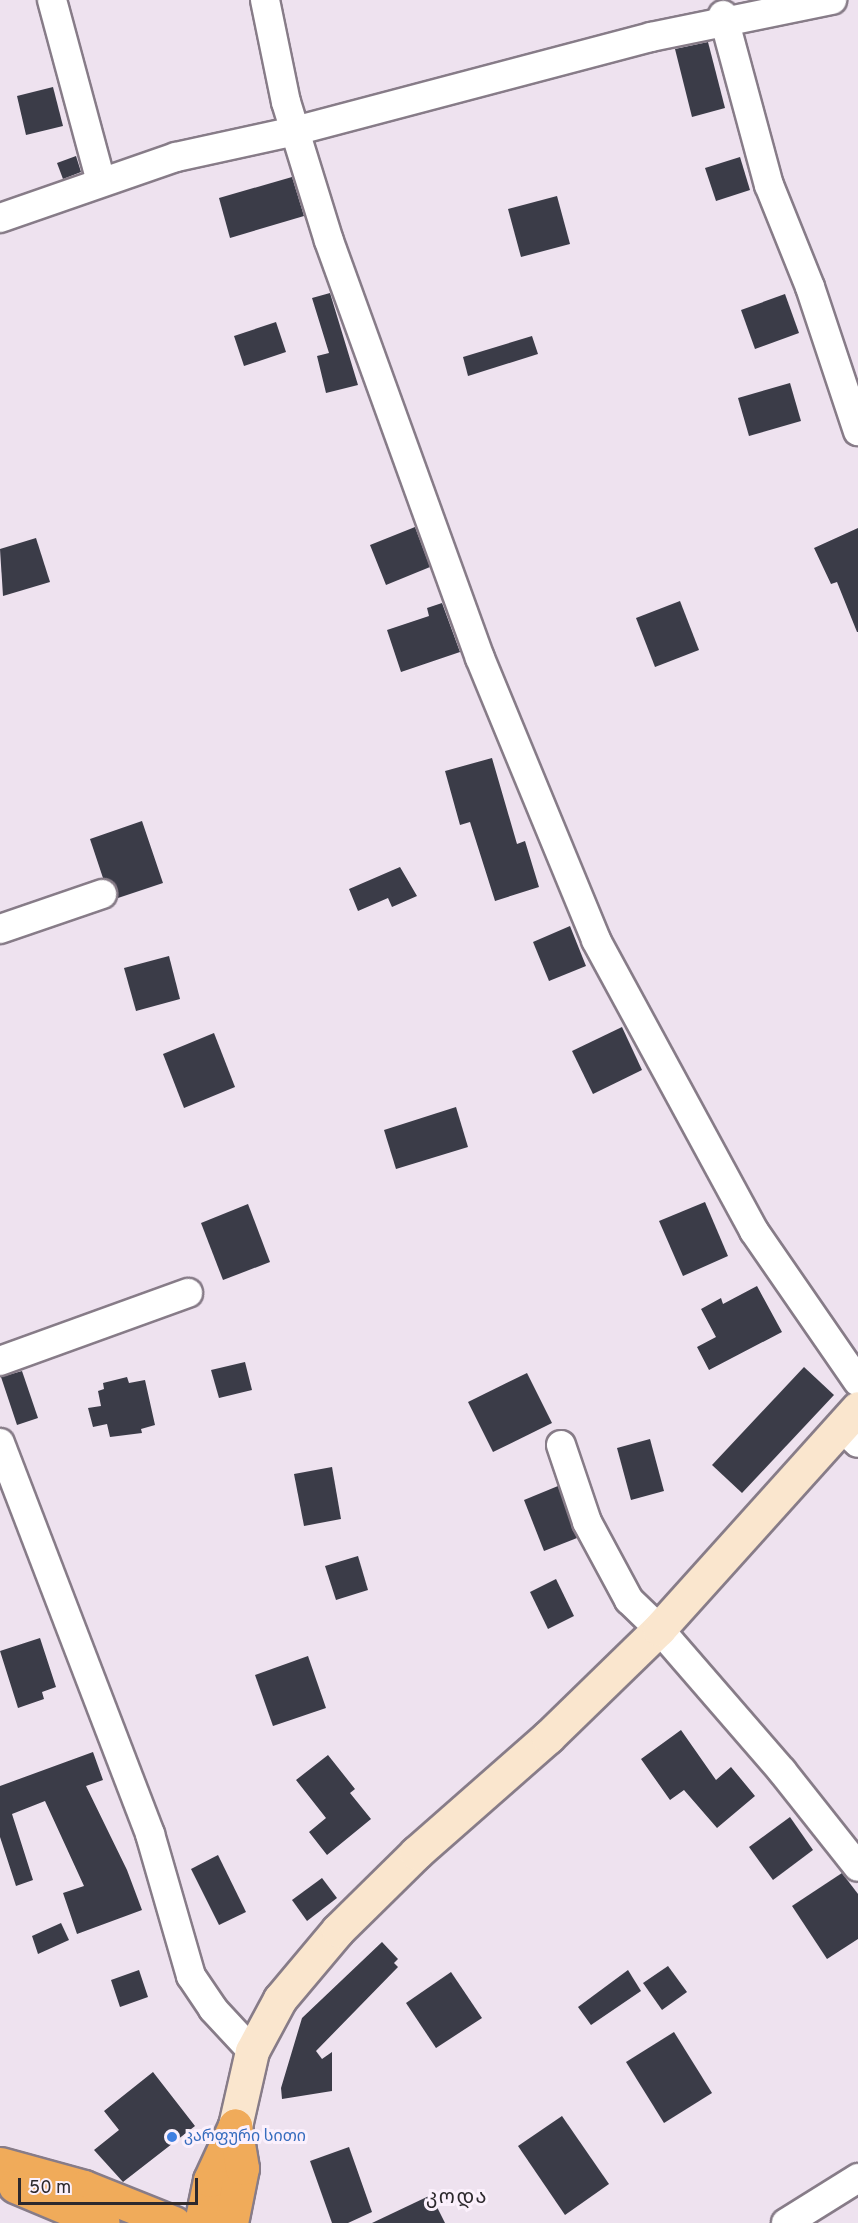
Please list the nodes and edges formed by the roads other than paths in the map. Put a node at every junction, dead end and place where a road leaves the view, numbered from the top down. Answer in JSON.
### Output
{"nodes":[{"id":1,"x":52,"y":0,"type":"edge"},
{"id":2,"x":265,"y":0,"type":"edge"},
{"id":3,"x":832,"y":0,"type":"edge"},
{"id":4,"x":724,"y":18,"type":"junction"},
{"id":5,"x":295,"y":131,"type":"junction"},
{"id":6,"x":101,"y":182,"type":"junction"},
{"id":7,"x":0,"y":218,"type":"edge"},
{"id":8,"x":858,"y":431,"type":"edge"},
{"id":9,"x":102,"y":894,"type":"dead end"},
{"id":10,"x":0,"y":929,"type":"edge"},
{"id":11,"x":188,"y":1293,"type":"dead end"},
{"id":12,"x":0,"y":1362,"type":"edge"},
{"id":13,"x":858,"y":1382,"type":"edge"},
{"id":14,"x":852,"y":1426,"type":"edge"},
{"id":15,"x":0,"y":1443,"type":"edge"},
{"id":16,"x":561,"y":1445,"type":"dead end"},
{"id":17,"x":659,"y":1629,"type":"junction"},
{"id":18,"x":858,"y":1867,"type":"edge"},
{"id":19,"x":252,"y":2051,"type":"junction"},
{"id":20,"x":235,"y":2126,"type":"junction"},
{"id":21,"x":0,"y":2164,"type":"edge"},
{"id":22,"x":858,"y":2178,"type":"edge"},
{"id":23,"x":0,"y":2179,"type":"edge"},
{"id":24,"x":235,"y":2220,"type":"edge"},
{"id":25,"x":103,"y":2223,"type":"edge"},
{"id":26,"x":174,"y":2223,"type":"edge"},
{"id":27,"x":201,"y":2223,"type":"edge"},
{"id":28,"x":786,"y":2223,"type":"edge"}],
"edges":[{"from":1,"to":6,"type":"street"},
{"from":2,"to":5,"type":"street"},
{"from":3,"to":4,"type":"street"},
{"from":4,"to":5,"type":"street"},
{"from":4,"to":8,"type":"street"},
{"from":5,"to":6,"type":"street"},
{"from":5,"to":13,"type":"street"},
{"from":6,"to":7,"type":"street"},
{"from":9,"to":10,"type":"street"},
{"from":11,"to":12,"type":"street"},
{"from":14,"to":17,"type":"street"},
{"from":15,"to":19,"type":"street"},
{"from":16,"to":17,"type":"street"},
{"from":17,"to":18,"type":"street"},
{"from":17,"to":19,"type":"street"},
{"from":19,"to":20,"type":"street"},
{"from":20,"to":24,"type":"highway"},
{"from":20,"to":27,"type":"highway"},
{"from":21,"to":26,"type":"highway"},
{"from":22,"to":28,"type":"street"},
{"from":23,"to":25,"type":"highway"}]}
